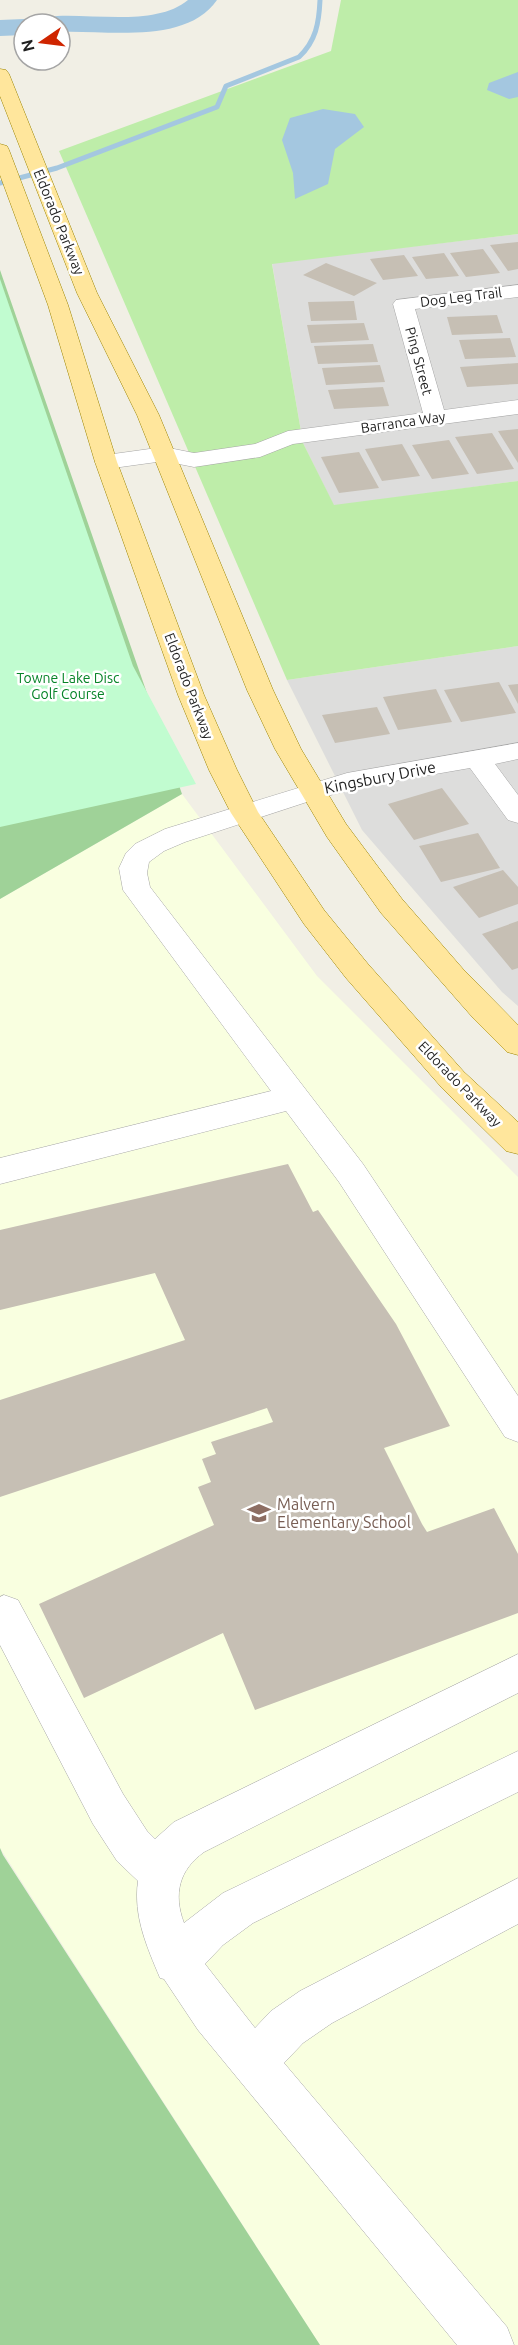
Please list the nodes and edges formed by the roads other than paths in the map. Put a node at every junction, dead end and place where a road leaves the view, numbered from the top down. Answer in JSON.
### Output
{"nodes":[{"id":1,"x":0,"y":74,"type":"edge"},
{"id":2,"x":0,"y":150,"type":"edge"},
{"id":3,"x":518,"y":291,"type":"edge"},
{"id":4,"x":403,"y":304,"type":"joint"},
{"id":5,"x":518,"y":407,"type":"edge"},
{"id":6,"x":435,"y":418,"type":"junction"},
{"id":7,"x":164,"y":454,"type":"junction"},
{"id":8,"x":106,"y":462,"type":"junction"},
{"id":9,"x":518,"y":751,"type":"edge"},
{"id":10,"x":477,"y":759,"type":"junction"},
{"id":11,"x":311,"y":791,"type":"junction"},
{"id":12,"x":245,"y":813,"type":"junction"},
{"id":13,"x":518,"y":814,"type":"edge"},
{"id":14,"x":518,"y":1044,"type":"edge"},
{"id":15,"x":294,"y":1097,"type":"junction"},
{"id":16,"x":518,"y":1142,"type":"edge"},
{"id":17,"x":0,"y":1171,"type":"edge"},
{"id":18,"x":518,"y":1426,"type":"edge"},
{"id":19,"x":4,"y":1613,"type":"dead end"},
{"id":20,"x":518,"y":1673,"type":"edge"},
{"id":21,"x":518,"y":1771,"type":"edge"},
{"id":22,"x":160,"y":1873,"type":"junction"},
{"id":23,"x":518,"y":1900,"type":"edge"},
{"id":24,"x":176,"y":1962,"type":"junction"},
{"id":25,"x":254,"y":2062,"type":"junction"},
{"id":26,"x":489,"y":2345,"type":"edge"}],
"edges":[{"from":1,"to":7,"type":"main road","name":"Eldorado Parkway"},
{"from":2,"to":8,"type":"main road","name":"Eldorado Parkway"},
{"from":3,"to":4,"type":"street","name":"Dog Leg Trail"},
{"from":4,"to":6,"type":"street","name":"Ping Street"},
{"from":5,"to":6,"type":"street","name":"Barranca Way"},
{"from":6,"to":7,"type":"street","name":"Barranca Way"},
{"from":7,"to":8,"type":"street","name":"Barranca Way"},
{"from":7,"to":11,"type":"main road","name":"Eldorado Parkway"},
{"from":8,"to":12,"type":"main road","name":"Eldorado Parkway"},
{"from":9,"to":10,"type":"street","name":"Kingsbury Drive"},
{"from":10,"to":11,"type":"street","name":"Kingsbury Drive"},
{"from":10,"to":13,"type":"street"},
{"from":11,"to":12,"type":"street","name":"Kingsbury Drive"},
{"from":11,"to":14,"type":"main road","name":"Eldorado Parkway"},
{"from":12,"to":15,"type":"street","name":"Kingsbury Drive"},
{"from":12,"to":16,"type":"main road","name":"Eldorado Parkway"},
{"from":15,"to":17,"type":"street"},
{"from":15,"to":18,"type":"street","name":"Kingsbury Drive"},
{"from":19,"to":22,"type":"street"},
{"from":20,"to":22,"type":"street"},
{"from":21,"to":24,"type":"street"},
{"from":22,"to":24,"type":"street"},
{"from":23,"to":25,"type":"street"},
{"from":24,"to":25,"type":"street"},
{"from":25,"to":26,"type":"street"}]}
